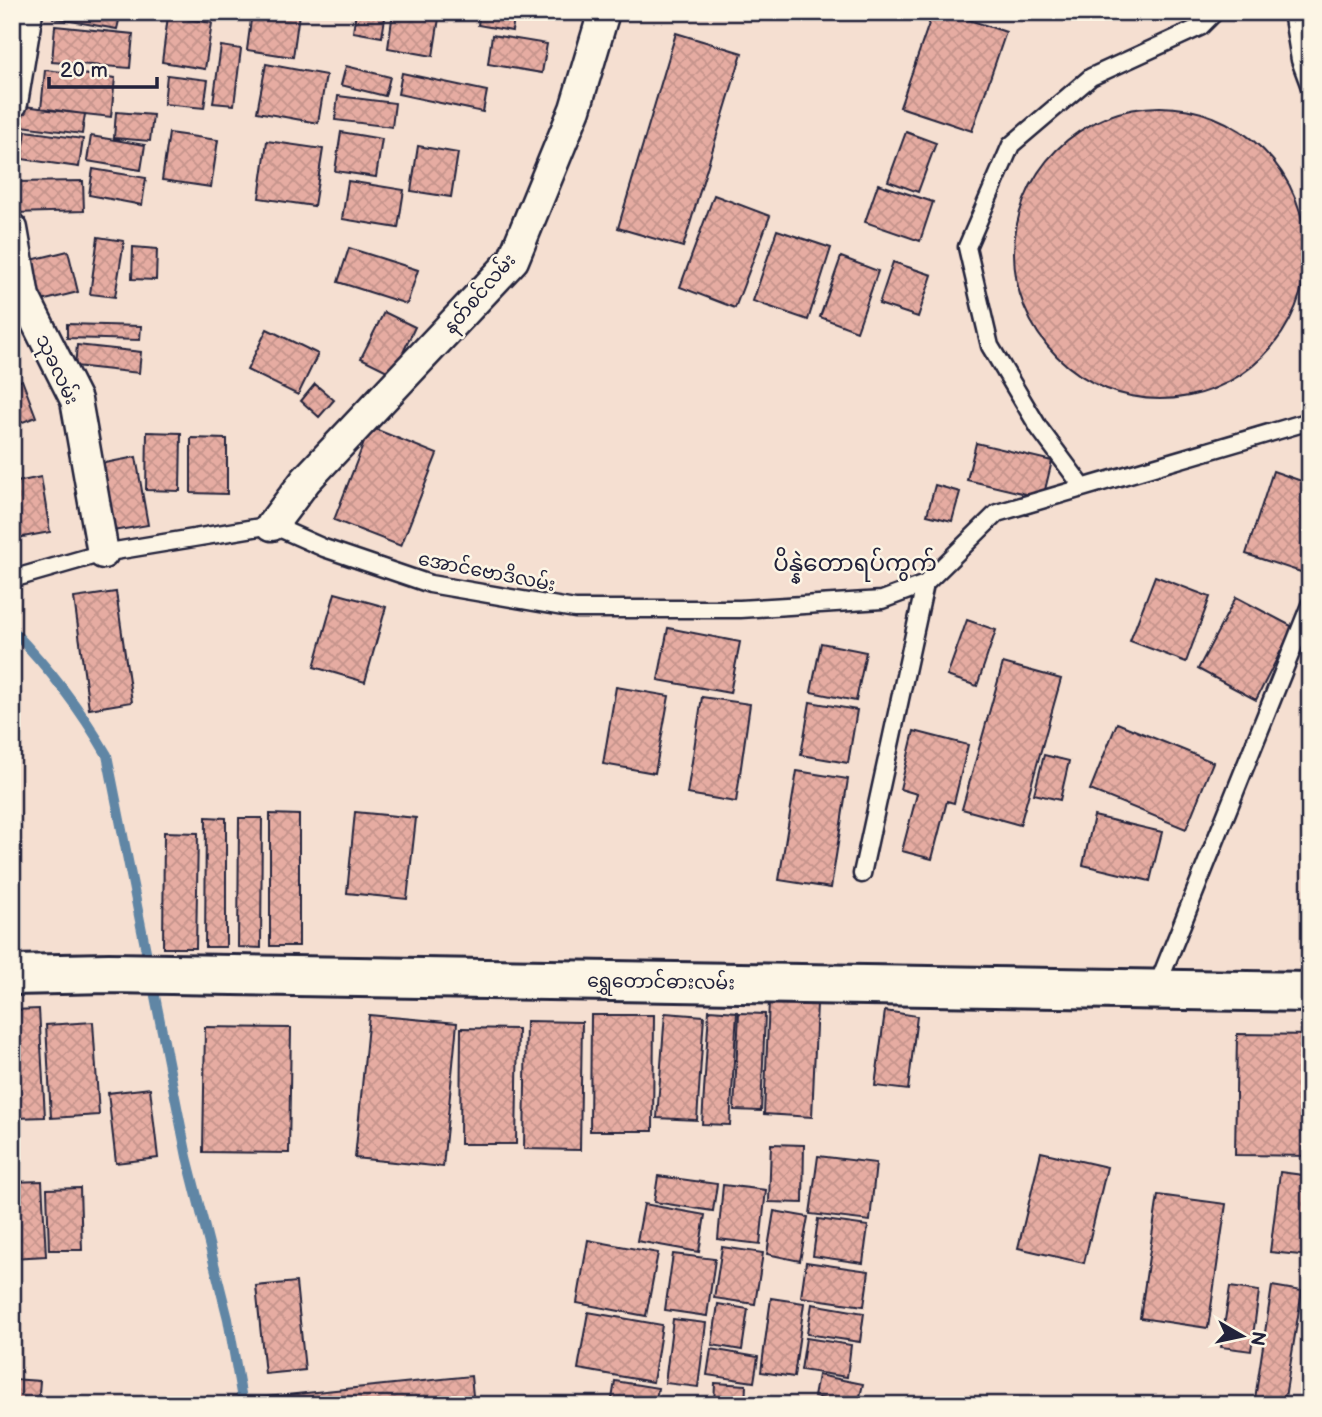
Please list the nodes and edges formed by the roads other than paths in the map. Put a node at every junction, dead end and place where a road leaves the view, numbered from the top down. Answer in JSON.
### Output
{"nodes":[{"id":1,"x":27,"y":12,"type":"edge"},
{"id":2,"x":604,"y":12,"type":"edge"},
{"id":3,"x":1215,"y":12,"type":"edge"},
{"id":4,"x":1292,"y":12,"type":"edge"},
{"id":5,"x":1310,"y":87,"type":"edge"},
{"id":6,"x":12,"y":103,"type":"edge"},
{"id":7,"x":12,"y":229,"type":"edge"},
{"id":8,"x":1310,"y":421,"type":"edge"},
{"id":9,"x":1082,"y":486,"type":"junction"},
{"id":10,"x":272,"y":525,"type":"junction"},
{"id":11,"x":103,"y":553,"type":"junction"},
{"id":12,"x":12,"y":579,"type":"edge"},
{"id":13,"x":925,"y":584,"type":"junction"},
{"id":14,"x":1310,"y":604,"type":"edge"},
{"id":15,"x":862,"y":874,"type":"dead end"},
{"id":16,"x":12,"y":975,"type":"edge"},
{"id":17,"x":1156,"y":989,"type":"junction"},
{"id":18,"x":1310,"y":992,"type":"edge"}],
"edges":[{"from":1,"to":6,"type":"street"},
{"from":2,"to":10,"type":"street","name":"နတ်စင်လမ်း"},
{"from":3,"to":9,"type":"lane"},
{"from":4,"to":5,"type":"lane"},
{"from":7,"to":11,"type":"street","name":"သုခလမ်း"},
{"from":8,"to":9,"type":"lane"},
{"from":9,"to":13,"type":"lane"},
{"from":10,"to":11,"type":"lane"},
{"from":10,"to":13,"type":"lane","name":"အောင်ဗောဒိလမ်း"},
{"from":11,"to":12,"type":"lane"},
{"from":13,"to":15,"type":"lane"},
{"from":14,"to":17,"type":"lane"},
{"from":16,"to":17,"type":"street","name":"ရွှေတောင်ဓားလမ်း"},
{"from":17,"to":18,"type":"street","name":"ရွှေတောင်ဓားလမ်း"}]}
